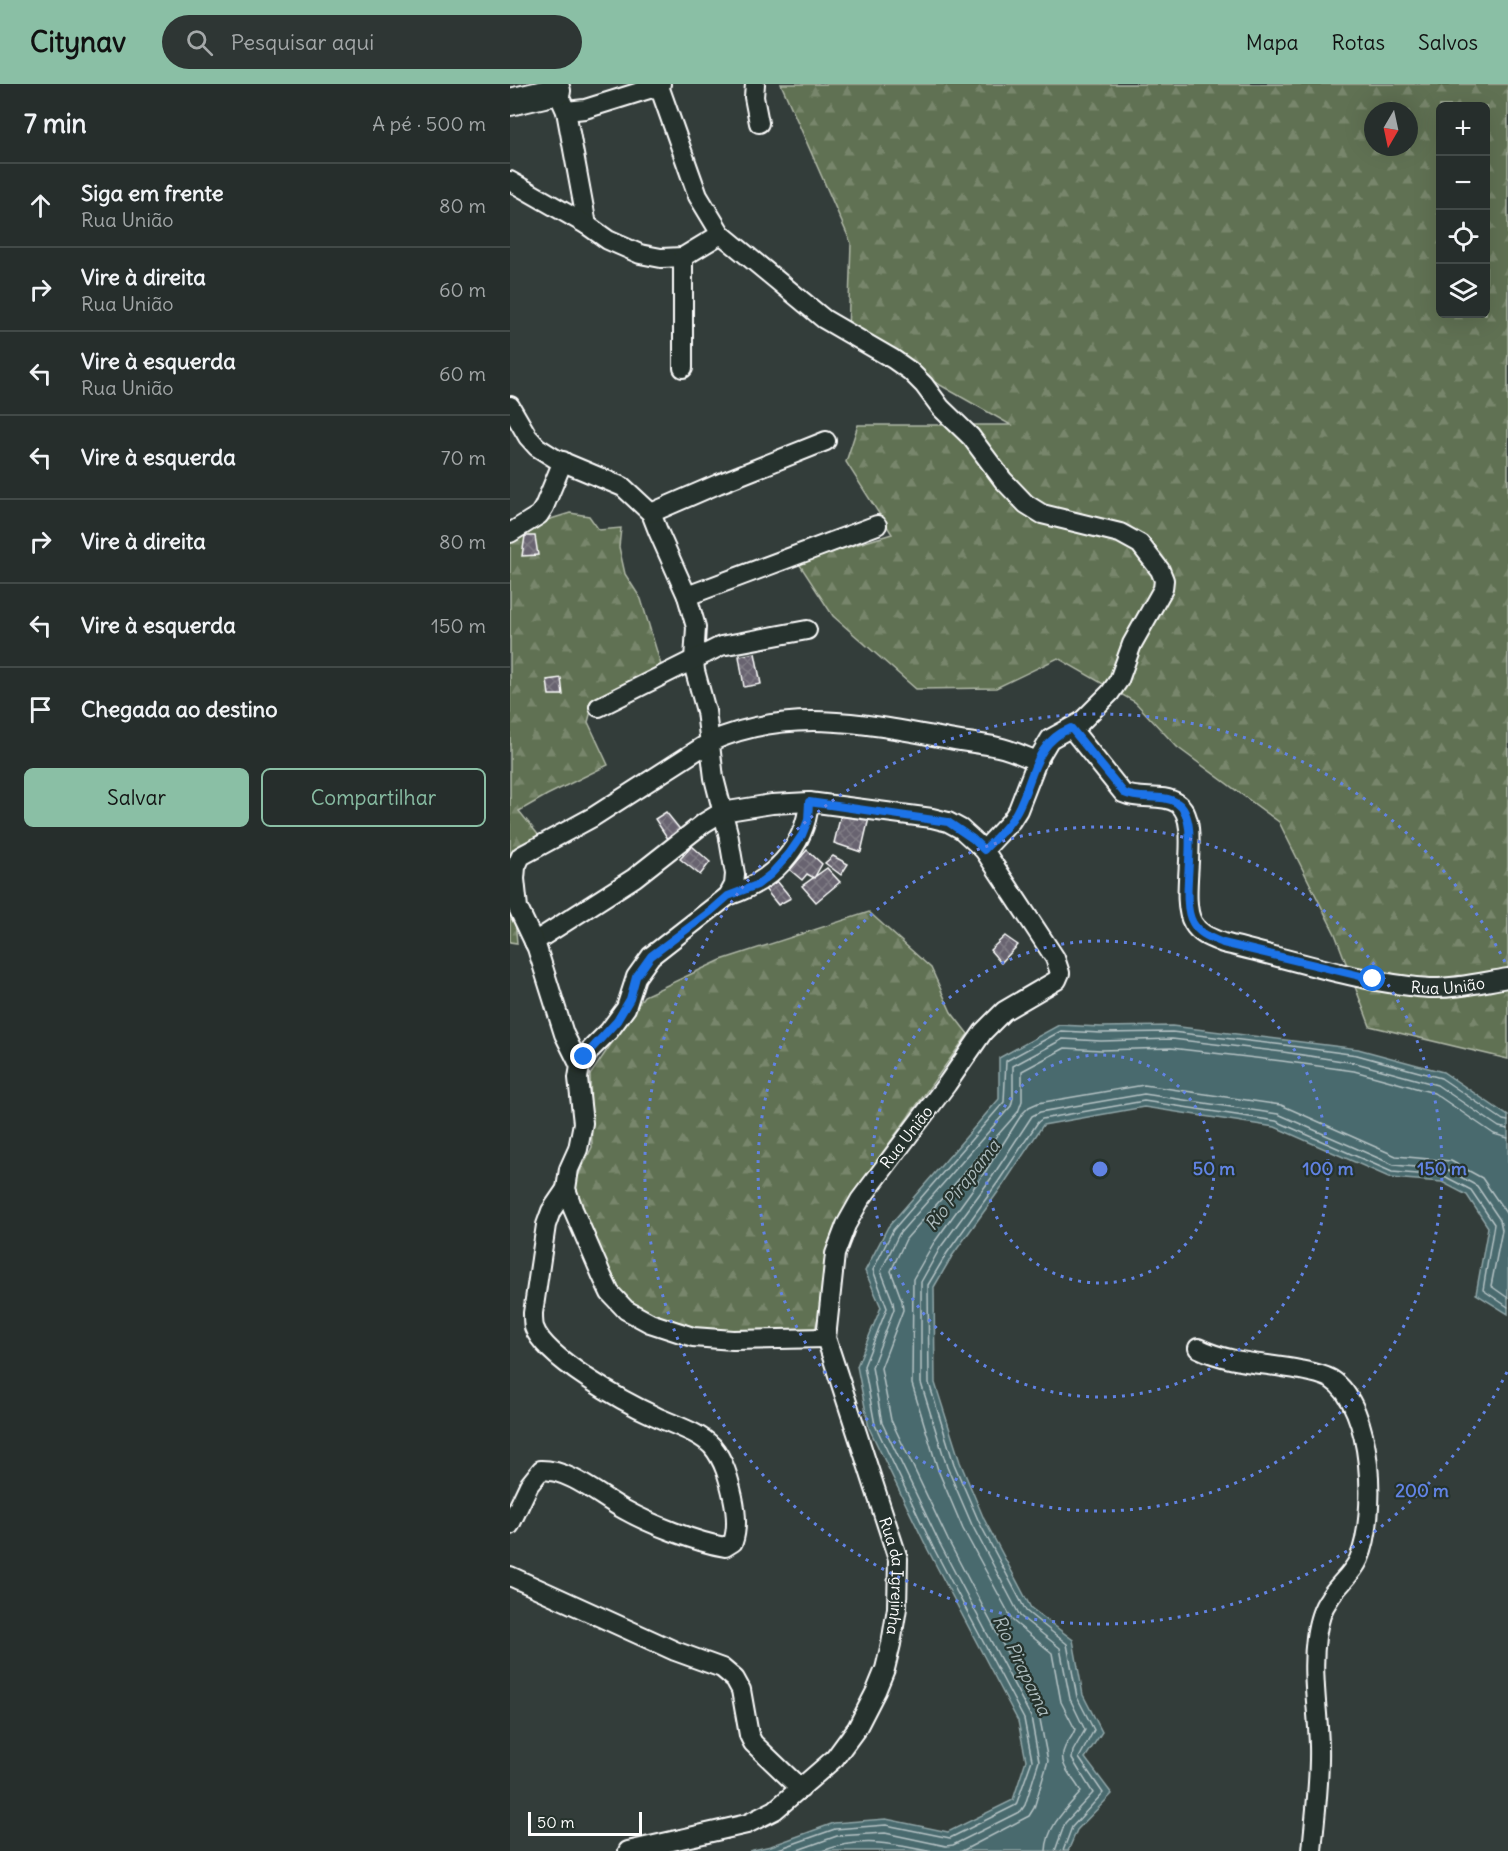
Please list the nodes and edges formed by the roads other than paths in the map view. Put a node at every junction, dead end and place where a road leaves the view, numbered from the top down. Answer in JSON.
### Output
{"nodes":[{"id":1,"x":755,"y":84,"type":"edge"},
{"id":2,"x":660,"y":85,"type":"edge"},
{"id":3,"x":560,"y":96,"type":"edge"},
{"id":4,"x":510,"y":102,"type":"edge"},
{"id":5,"x":759,"y":123,"type":"dead end"},
{"id":6,"x":510,"y":181,"type":"edge"},
{"id":7,"x":587,"y":225,"type":"junction"},
{"id":8,"x":721,"y":234,"type":"junction"},
{"id":9,"x":683,"y":256,"type":"junction"},
{"id":10,"x":683,"y":368,"type":"dead end"},
{"id":11,"x":510,"y":406,"type":"edge"},
{"id":12,"x":826,"y":441,"type":"dead end"},
{"id":13,"x":563,"y":461,"type":"junction"},
{"id":14,"x":651,"y":513,"type":"junction"},
{"id":15,"x":877,"y":525,"type":"dead end"},
{"id":16,"x":510,"y":532,"type":"edge"},
{"id":17,"x":687,"y":597,"type":"junction"},
{"id":18,"x":807,"y":630,"type":"dead end"},
{"id":19,"x":694,"y":660,"type":"junction"},
{"id":20,"x":599,"y":707,"type":"dead end"},
{"id":21,"x":1071,"y":728,"type":"junction"},
{"id":22,"x":710,"y":742,"type":"junction"},
{"id":23,"x":1037,"y":761,"type":"junction"},
{"id":24,"x":809,"y":802,"type":"junction"},
{"id":25,"x":722,"y":812,"type":"junction"},
{"id":26,"x":984,"y":850,"type":"junction"},
{"id":27,"x":728,"y":896,"type":"junction"},
{"id":28,"x":534,"y":942,"type":"junction"},
{"id":29,"x":1508,"y":978,"type":"edge"},
{"id":30,"x":580,"y":1066,"type":"junction"},
{"id":31,"x":567,"y":1189,"type":"junction"},
{"id":32,"x":826,"y":1338,"type":"junction"},
{"id":33,"x":1198,"y":1348,"type":"dead end"},
{"id":34,"x":510,"y":1525,"type":"edge"},
{"id":35,"x":510,"y":1576,"type":"edge"},
{"id":36,"x":801,"y":1789,"type":"junction"},
{"id":37,"x":628,"y":1851,"type":"edge"},
{"id":38,"x":1312,"y":1851,"type":"edge"}],
"edges":[{"from":1,"to":5,"type":"street"},
{"from":2,"to":3,"type":"street"},
{"from":2,"to":8,"type":"street"},
{"from":3,"to":4,"type":"street"},
{"from":3,"to":7,"type":"street"},
{"from":6,"to":7,"type":"street"},
{"from":7,"to":9,"type":"street"},
{"from":8,"to":9,"type":"street"},
{"from":8,"to":21,"type":"street"},
{"from":9,"to":10,"type":"street"},
{"from":11,"to":13,"type":"street"},
{"from":12,"to":14,"type":"street"},
{"from":13,"to":14,"type":"street"},
{"from":13,"to":16,"type":"street"},
{"from":14,"to":17,"type":"street"},
{"from":15,"to":17,"type":"street"},
{"from":17,"to":19,"type":"street"},
{"from":18,"to":19,"type":"street"},
{"from":19,"to":20,"type":"street"},
{"from":19,"to":22,"type":"street"},
{"from":21,"to":23,"type":"street"},
{"from":21,"to":29,"type":"street","name":"Rua União"},
{"from":22,"to":23,"type":"street"},
{"from":22,"to":25,"type":"street"},
{"from":22,"to":28,"type":"street"},
{"from":23,"to":26,"type":"street"},
{"from":24,"to":25,"type":"street"},
{"from":24,"to":26,"type":"street"},
{"from":24,"to":27,"type":"street"},
{"from":25,"to":27,"type":"street"},
{"from":25,"to":28,"type":"street"},
{"from":26,"to":32,"type":"street","name":"Rua União"},
{"from":27,"to":30,"type":"street"},
{"from":28,"to":30,"type":"street"},
{"from":30,"to":31,"type":"street"},
{"from":31,"to":32,"type":"street"},
{"from":31,"to":34,"type":"street"},
{"from":32,"to":36,"type":"street","name":"Rua da Igrejinha"},
{"from":33,"to":38,"type":"street"},
{"from":35,"to":36,"type":"street"},
{"from":36,"to":37,"type":"street","name":"Rua da Igrejinha"}]}
